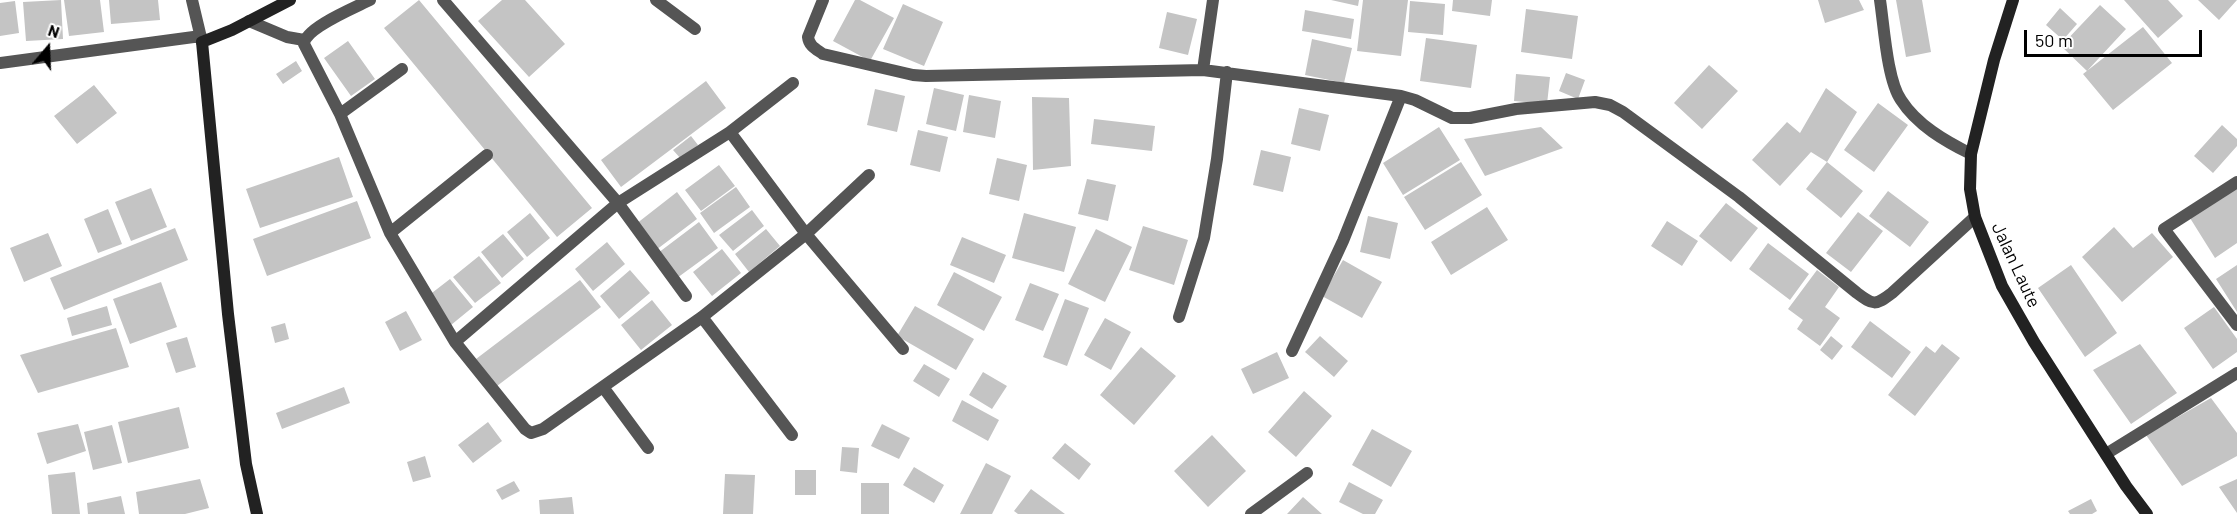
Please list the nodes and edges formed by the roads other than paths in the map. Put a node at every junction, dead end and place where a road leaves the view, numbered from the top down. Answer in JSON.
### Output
{"nodes":[{"id":1,"x":192,"y":0,"type":"edge"},
{"id":2,"x":290,"y":0,"type":"edge"},
{"id":3,"x":370,"y":0,"type":"edge"},
{"id":4,"x":443,"y":0,"type":"edge"},
{"id":5,"x":656,"y":0,"type":"edge"},
{"id":6,"x":823,"y":0,"type":"edge"},
{"id":7,"x":1213,"y":0,"type":"edge"},
{"id":8,"x":1880,"y":0,"type":"edge"},
{"id":9,"x":2013,"y":0,"type":"edge"},
{"id":10,"x":249,"y":21,"type":"junction"},
{"id":11,"x":695,"y":29,"type":"dead end"},
{"id":12,"x":201,"y":39,"type":"junction"},
{"id":13,"x":304,"y":40,"type":"junction"},
{"id":14,"x":0,"y":63,"type":"edge"},
{"id":15,"x":402,"y":69,"type":"dead end"},
{"id":16,"x":1203,"y":70,"type":"junction"},
{"id":17,"x":1227,"y":72,"type":"junction"},
{"id":18,"x":794,"y":83,"type":"dead end"},
{"id":19,"x":1401,"y":96,"type":"junction"},
{"id":20,"x":340,"y":114,"type":"junction"},
{"id":21,"x":730,"y":132,"type":"junction"},
{"id":22,"x":1971,"y":154,"type":"junction"},
{"id":23,"x":487,"y":155,"type":"dead end"},
{"id":24,"x":868,"y":175,"type":"dead end"},
{"id":25,"x":2237,"y":182,"type":"edge"},
{"id":26,"x":618,"y":203,"type":"junction"},
{"id":27,"x":1975,"y":217,"type":"junction"},
{"id":28,"x":390,"y":232,"type":"junction"},
{"id":29,"x":806,"y":234,"type":"junction"},
{"id":30,"x":686,"y":296,"type":"dead end"},
{"id":31,"x":702,"y":317,"type":"junction"},
{"id":32,"x":1179,"y":317,"type":"dead end"},
{"id":33,"x":2237,"y":325,"type":"edge"},
{"id":34,"x":455,"y":342,"type":"junction"},
{"id":35,"x":903,"y":350,"type":"dead end"},
{"id":36,"x":1292,"y":351,"type":"dead end"},
{"id":37,"x":2237,"y":373,"type":"edge"},
{"id":38,"x":603,"y":387,"type":"junction"},
{"id":39,"x":792,"y":435,"type":"dead end"},
{"id":40,"x":648,"y":448,"type":"dead end"},
{"id":41,"x":2106,"y":454,"type":"junction"},
{"id":42,"x":1307,"y":473,"type":"dead end"},
{"id":43,"x":256,"y":514,"type":"edge"},
{"id":44,"x":1251,"y":514,"type":"edge"},
{"id":45,"x":2147,"y":514,"type":"edge"}],
"edges":[{"from":1,"to":12,"type":"street"},
{"from":2,"to":10,"type":"street"},
{"from":3,"to":13,"type":"street"},
{"from":4,"to":26,"type":"street"},
{"from":5,"to":11,"type":"street"},
{"from":6,"to":16,"type":"street"},
{"from":7,"to":16,"type":"street"},
{"from":8,"to":22,"type":"street"},
{"from":9,"to":22,"type":"street","name":"Jalan Laute"},
{"from":10,"to":12,"type":"street"},
{"from":10,"to":13,"type":"street"},
{"from":12,"to":14,"type":"street"},
{"from":12,"to":43,"type":"street"},
{"from":13,"to":20,"type":"street"},
{"from":15,"to":20,"type":"street"},
{"from":16,"to":17,"type":"street"},
{"from":17,"to":19,"type":"street"},
{"from":17,"to":32,"type":"street"},
{"from":18,"to":21,"type":"street"},
{"from":19,"to":27,"type":"street"},
{"from":19,"to":36,"type":"street"},
{"from":20,"to":28,"type":"street"},
{"from":21,"to":26,"type":"street"},
{"from":21,"to":29,"type":"street"},
{"from":22,"to":27,"type":"street","name":"Jalan Laute"},
{"from":23,"to":28,"type":"street"},
{"from":24,"to":29,"type":"street"},
{"from":25,"to":33,"type":"street"},
{"from":26,"to":30,"type":"street"},
{"from":26,"to":34,"type":"street"},
{"from":27,"to":41,"type":"street","name":"Jalan Laute"},
{"from":28,"to":34,"type":"street"},
{"from":29,"to":31,"type":"street"},
{"from":29,"to":35,"type":"street"},
{"from":31,"to":38,"type":"street"},
{"from":31,"to":39,"type":"street"},
{"from":34,"to":38,"type":"street"},
{"from":37,"to":41,"type":"street"},
{"from":38,"to":40,"type":"street"},
{"from":41,"to":45,"type":"street","name":"Jalan Laute"},
{"from":42,"to":44,"type":"street"}]}
